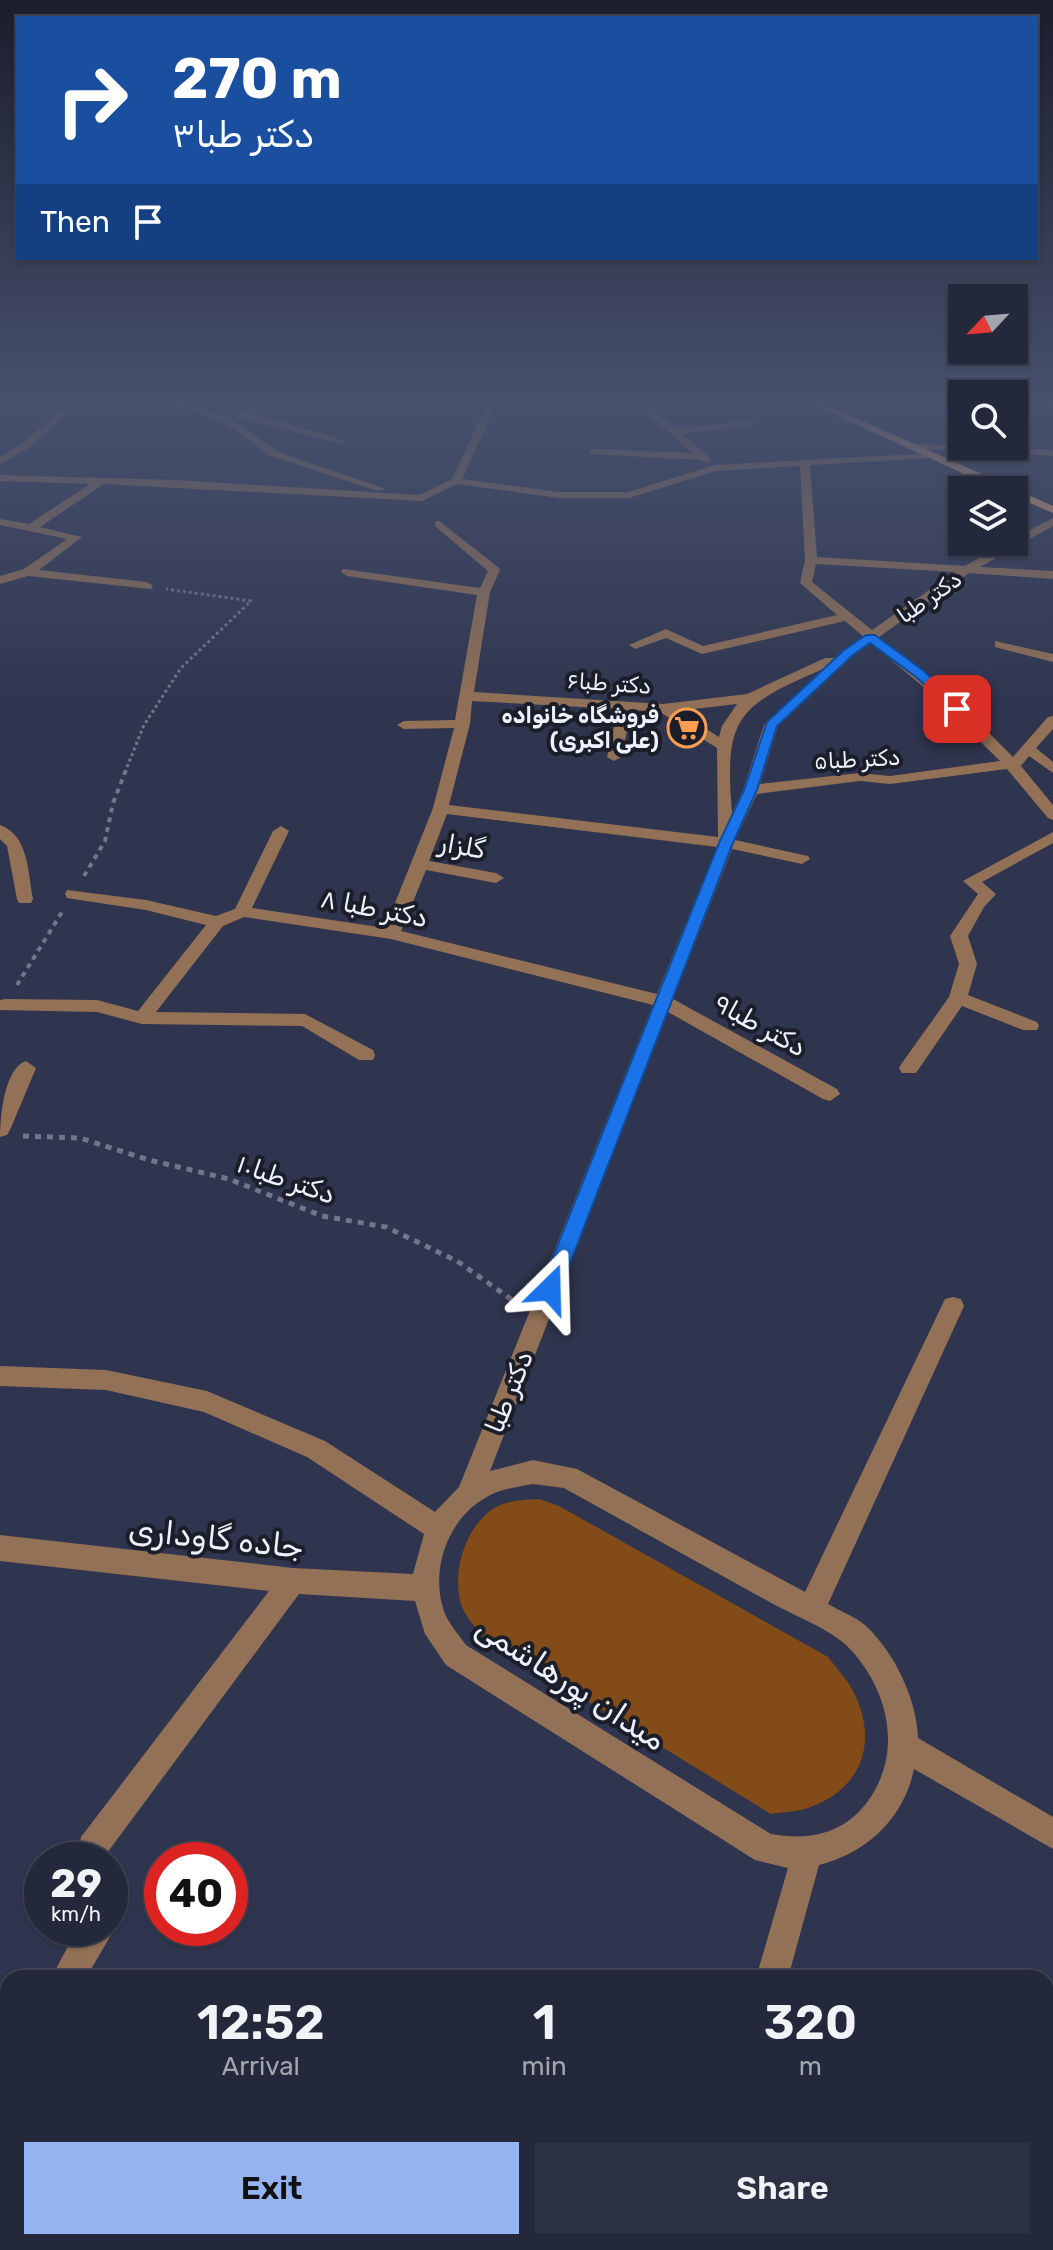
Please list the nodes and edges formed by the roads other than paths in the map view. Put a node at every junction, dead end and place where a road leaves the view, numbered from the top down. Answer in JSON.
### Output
{"nodes":[{"id":1,"x":65,"y":505,"type":"edge"},
{"id":2,"x":808,"y":505,"type":"edge"},
{"id":3,"x":1053,"y":521,"type":"edge"},
{"id":4,"x":0,"y":522,"type":"edge"},
{"id":5,"x":439,"y":524,"type":"dead end"},
{"id":6,"x":32,"y":527,"type":"junction"},
{"id":7,"x":811,"y":560,"type":"junction"},
{"id":8,"x":966,"y":570,"type":"junction"},
{"id":9,"x":28,"y":572,"type":"junction"},
{"id":10,"x":347,"y":572,"type":"dead end"},
{"id":11,"x":1053,"y":575,"type":"edge"},
{"id":12,"x":0,"y":580,"type":"edge"},
{"id":13,"x":147,"y":586,"type":"road end"},
{"id":14,"x":484,"y":592,"type":"junction"},
{"id":15,"x":846,"y":617,"type":"junction"},
{"id":16,"x":871,"y":637,"type":"junction"},
{"id":17,"x":1000,"y":644,"type":"dead end"},
{"id":18,"x":635,"y":645,"type":"dead end"},
{"id":19,"x":848,"y":653,"type":"junction"},
{"id":20,"x":1053,"y":658,"type":"edge"},
{"id":21,"x":464,"y":696,"type":"junction"},
{"id":22,"x":751,"y":698,"type":"junction"},
{"id":23,"x":626,"y":706,"type":"junction"},
{"id":24,"x":663,"y":708,"type":"junction"},
{"id":25,"x":1053,"y":720,"type":"edge"},
{"id":26,"x":751,"y":722,"type":"junction"},
{"id":27,"x":463,"y":724,"type":"junction"},
{"id":28,"x":404,"y":725,"type":"dead end"},
{"id":29,"x":723,"y":746,"type":"junction"},
{"id":30,"x":1028,"y":748,"type":"junction"},
{"id":31,"x":614,"y":757,"type":"dead end"},
{"id":32,"x":1014,"y":764,"type":"junction"},
{"id":33,"x":1053,"y":769,"type":"edge"},
{"id":34,"x":751,"y":790,"type":"junction"},
{"id":35,"x":441,"y":809,"type":"junction"},
{"id":36,"x":1053,"y":815,"type":"edge"},
{"id":37,"x":0,"y":830,"type":"edge"},
{"id":38,"x":281,"y":831,"type":"dead end"},
{"id":39,"x":1053,"y":837,"type":"edge"},
{"id":40,"x":726,"y":843,"type":"junction"},
{"id":41,"x":802,"y":859,"type":"dead end"},
{"id":42,"x":419,"y":864,"type":"junction"},
{"id":43,"x":496,"y":878,"type":"dead end"},
{"id":44,"x":73,"y":894,"type":"road end"},
{"id":45,"x":25,"y":899,"type":"dead end"},
{"id":46,"x":242,"y":912,"type":"junction"},
{"id":47,"x":217,"y":922,"type":"junction"},
{"id":48,"x":391,"y":934,"type":"junction"},
{"id":49,"x":958,"y":998,"type":"junction"},
{"id":50,"x":665,"y":1002,"type":"junction"},
{"id":51,"x":5,"y":1005,"type":"road end"},
{"id":52,"x":142,"y":1018,"type":"junction"},
{"id":53,"x":1030,"y":1026,"type":"dead end"},
{"id":54,"x":366,"y":1055,"type":"dead end"},
{"id":55,"x":26,"y":1068,"type":"dead end"},
{"id":56,"x":909,"y":1068,"type":"dead end"},
{"id":57,"x":830,"y":1094,"type":"dead end"},
{"id":58,"x":8,"y":1133,"type":"edge"},
{"id":59,"x":953,"y":1306,"type":"dead end"},
{"id":60,"x":0,"y":1376,"type":"edge"},
{"id":61,"x":468,"y":1495,"type":"junction"},
{"id":62,"x":440,"y":1530,"type":"junction"},
{"id":63,"x":0,"y":1548,"type":"edge"},
{"id":64,"x":293,"y":1581,"type":"junction"},
{"id":65,"x":426,"y":1588,"type":"junction"},
{"id":66,"x":811,"y":1610,"type":"junction"},
{"id":67,"x":904,"y":1746,"type":"junction"},
{"id":68,"x":1053,"y":1834,"type":"edge"},
{"id":69,"x":97,"y":1842,"type":"edge"},
{"id":70,"x":807,"y":1854,"type":"junction"},
{"id":71,"x":88,"y":1946,"type":"edge"},
{"id":72,"x":72,"y":1970,"type":"edge"},
{"id":73,"x":774,"y":1970,"type":"edge"}],
"edges":[{"from":1,"to":6,"type":"street"},
{"from":2,"to":7,"type":"street"},
{"from":3,"to":8,"type":"street","name":"دکتر طبا"},
{"from":4,"to":6,"type":"street"},
{"from":5,"to":14,"type":"street"},
{"from":6,"to":9,"type":"street"},
{"from":7,"to":8,"type":"street"},
{"from":7,"to":15,"type":"street"},
{"from":8,"to":11,"type":"street"},
{"from":8,"to":16,"type":"street","name":"دکتر طبا"},
{"from":9,"to":12,"type":"street"},
{"from":9,"to":13,"type":"street"},
{"from":10,"to":14,"type":"street"},
{"from":14,"to":21,"type":"street"},
{"from":15,"to":16,"type":"street"},
{"from":15,"to":18,"type":"street"},
{"from":16,"to":19,"type":"street","name":"دکتر طبا"},
{"from":16,"to":32,"type":"street"},
{"from":17,"to":20,"type":"street"},
{"from":19,"to":22,"type":"street","name":"دکتر طبا"},
{"from":19,"to":26,"type":"street","name":"دکتر طبا"},
{"from":21,"to":23,"type":"street","name":"دکتر طبا۶"},
{"from":21,"to":27,"type":"street"},
{"from":22,"to":24,"type":"street","name":"دکتر طبا۶"},
{"from":22,"to":26,"type":"street","name":"دکتر طبا"},
{"from":23,"to":24,"type":"street","name":"دکتر طبا۶"},
{"from":23,"to":31,"type":"street"},
{"from":24,"to":29,"type":"street"},
{"from":25,"to":30,"type":"street"},
{"from":26,"to":29,"type":"street","name":"دکتر طبا"},
{"from":26,"to":34,"type":"street","name":"دکتر طبا"},
{"from":27,"to":28,"type":"street"},
{"from":27,"to":35,"type":"street"},
{"from":29,"to":40,"type":"street","name":"دکتر طبا"},
{"from":30,"to":32,"type":"street"},
{"from":30,"to":33,"type":"street"},
{"from":32,"to":34,"type":"street","name":"دکتر طبا۵"},
{"from":32,"to":36,"type":"street"},
{"from":34,"to":40,"type":"street","name":"دکتر طبا"},
{"from":35,"to":40,"type":"street"},
{"from":35,"to":42,"type":"street"},
{"from":37,"to":45,"type":"street"},
{"from":38,"to":46,"type":"street"},
{"from":39,"to":49,"type":"street"},
{"from":40,"to":41,"type":"street"},
{"from":40,"to":50,"type":"street","name":"دکتر طبا"},
{"from":42,"to":43,"type":"street","name":"گلزار"},
{"from":42,"to":48,"type":"street"},
{"from":44,"to":47,"type":"street"},
{"from":46,"to":47,"type":"street"},
{"from":46,"to":48,"type":"street","name":"دکتر طبا ۸"},
{"from":47,"to":52,"type":"street"},
{"from":48,"to":50,"type":"street","name":"دکتر طبا ۸"},
{"from":49,"to":53,"type":"street"},
{"from":49,"to":56,"type":"street"},
{"from":50,"to":57,"type":"street","name":"دکتر طبا۹"},
{"from":50,"to":61,"type":"street","name":"دکتر طبا"},
{"from":51,"to":52,"type":"street"},
{"from":52,"to":54,"type":"street"},
{"from":55,"to":58,"type":"street"},
{"from":59,"to":66,"type":"street"},
{"from":60,"to":62,"type":"street"},
{"from":61,"to":62,"type":"street","name":"میدان پورهاشمی"},
{"from":61,"to":66,"type":"street","name":"میدان پورهاشمی"},
{"from":62,"to":65,"type":"street","name":"میدان پورهاشمی"},
{"from":63,"to":64,"type":"street","name":"جاده گاوداری"},
{"from":64,"to":65,"type":"street","name":"جاده گاوداری"},
{"from":64,"to":69,"type":"street"},
{"from":65,"to":70,"type":"street","name":"میدان پورهاشمی"},
{"from":66,"to":67,"type":"street","name":"میدان پورهاشمی"},
{"from":67,"to":68,"type":"street"},
{"from":67,"to":70,"type":"street","name":"میدان پورهاشمی"},
{"from":70,"to":73,"type":"street"},
{"from":71,"to":72,"type":"street"}]}
